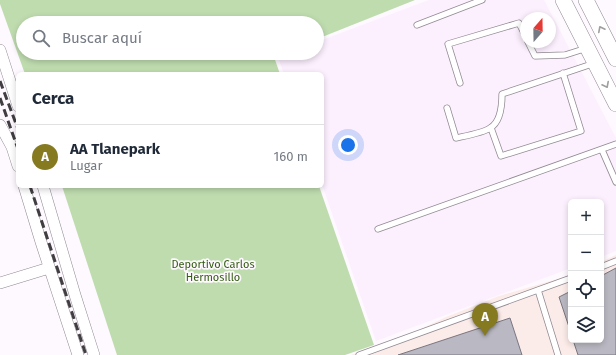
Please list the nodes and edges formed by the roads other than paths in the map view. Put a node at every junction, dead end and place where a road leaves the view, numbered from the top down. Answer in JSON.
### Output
{"nodes":[{"id":1,"x":482,"y":0,"type":"edge"},
{"id":2,"x":563,"y":0,"type":"edge"},
{"id":3,"x":586,"y":0,"type":"edge"},
{"id":4,"x":417,"y":25,"type":"dead end"},
{"id":5,"x":520,"y":25,"type":"edge"},
{"id":6,"x":587,"y":47,"type":"junction"},
{"id":7,"x":531,"y":48,"type":"edge"},
{"id":8,"x":0,"y":50,"type":"edge"},
{"id":9,"x":616,"y":59,"type":"edge"},
{"id":10,"x":595,"y":63,"type":"junction"},
{"id":11,"x":563,"y":73,"type":"junction"},
{"id":12,"x":460,"y":83,"type":"dead end"},
{"id":13,"x":16,"y":100,"type":"edge"},
{"id":14,"x":616,"y":104,"type":"edge"},
{"id":15,"x":446,"y":108,"type":"dead end"},
{"id":16,"x":0,"y":125,"type":"edge"},
{"id":17,"x":491,"y":128,"type":"junction"},
{"id":18,"x":616,"y":144,"type":"edge"},
{"id":19,"x":602,"y":150,"type":"junction"},
{"id":20,"x":16,"y":160,"type":"edge"},
{"id":21,"x":616,"y":182,"type":"edge"},
{"id":22,"x":25,"y":188,"type":"edge"},
{"id":23,"x":44,"y":188,"type":"edge"},
{"id":24,"x":378,"y":229,"type":"dead end"},
{"id":25,"x":616,"y":261,"type":"edge"},
{"id":26,"x":604,"y":266,"type":"edge"},
{"id":27,"x":49,"y":268,"type":"junction"},
{"id":28,"x":568,"y":279,"type":"edge"},
{"id":29,"x":0,"y":283,"type":"edge"},
{"id":30,"x":538,"y":290,"type":"junction"},
{"id":31,"x":78,"y":355,"type":"edge"},
{"id":32,"x":94,"y":355,"type":"edge"},
{"id":33,"x":359,"y":355,"type":"edge"},
{"id":34,"x":558,"y":355,"type":"edge"}],
"edges":[{"from":1,"to":4,"type":"lane"},
{"from":2,"to":6,"type":"main road"},
{"from":9,"to":3,"type":"main road","one_way":true},
{"from":5,"to":12,"type":"lane"},
{"from":6,"to":7,"type":"lane"},
{"from":6,"to":10,"type":"main road"},
{"from":8,"to":13,"type":"street"},
{"from":10,"to":11,"type":"lane"},
{"from":10,"to":14,"type":"main road","one_way":true},
{"from":11,"to":17,"type":"lane"},
{"from":11,"to":17,"type":"lane"},
{"from":15,"to":17,"type":"lane"},
{"from":16,"to":20,"type":"street"},
{"from":18,"to":19,"type":"lane"},
{"from":19,"to":21,"type":"lane"},
{"from":19,"to":24,"type":"lane"},
{"from":22,"to":27,"type":"street"},
{"from":23,"to":32,"type":"street"},
{"from":25,"to":26,"type":"lane"},
{"from":27,"to":29,"type":"street"},
{"from":27,"to":31,"type":"street"},
{"from":28,"to":30,"type":"lane"},
{"from":30,"to":33,"type":"lane"},
{"from":30,"to":34,"type":"lane"}]}
